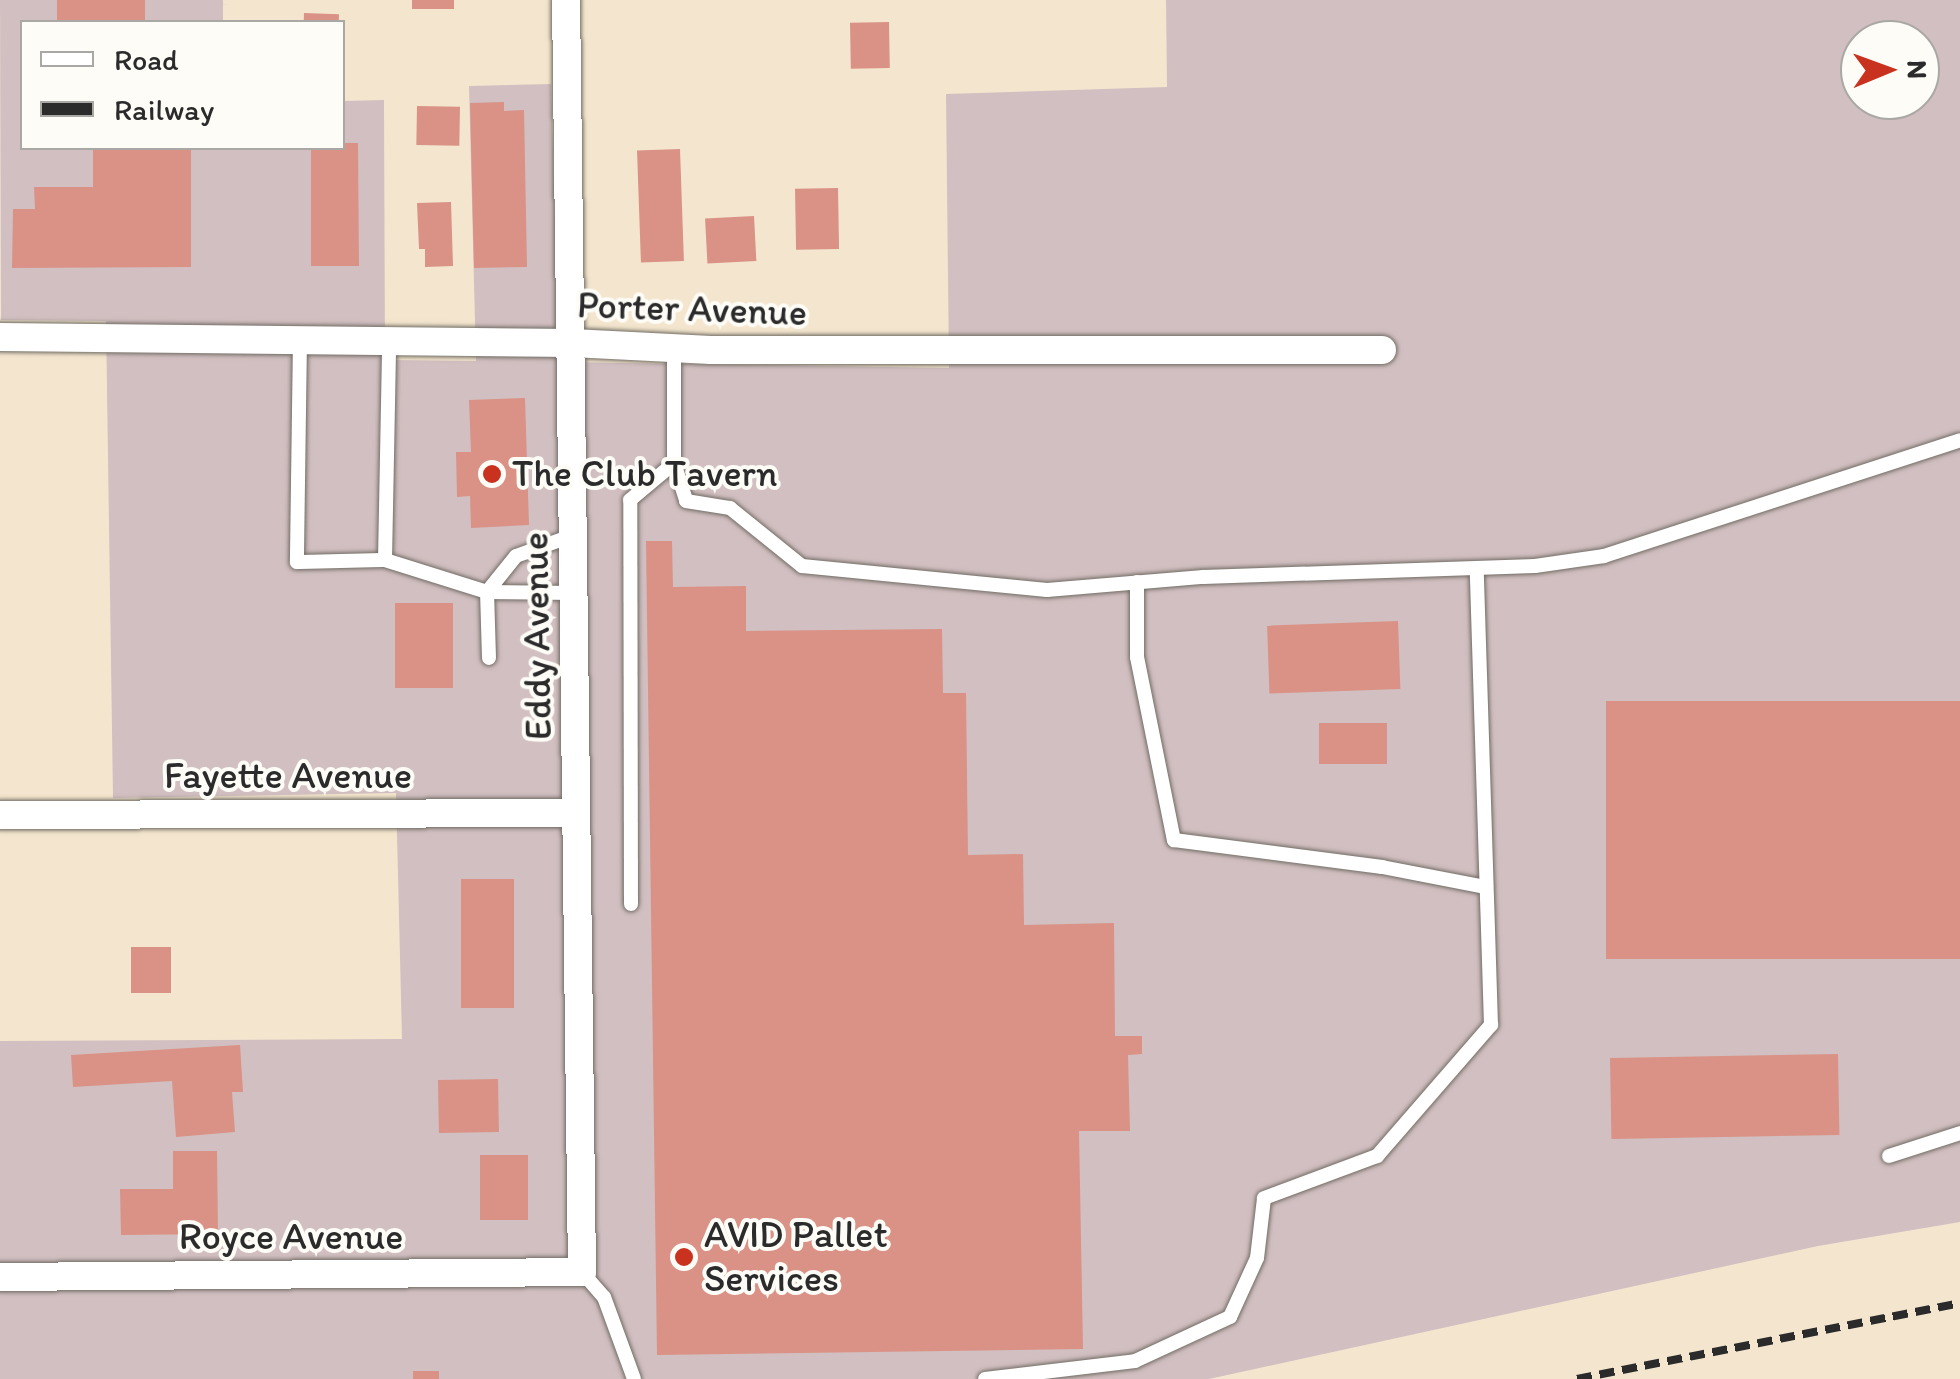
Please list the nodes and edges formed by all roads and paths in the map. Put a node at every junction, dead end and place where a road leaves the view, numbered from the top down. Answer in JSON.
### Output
{"nodes":[{"id":1,"x":566,"y":0,"type":"edge"},
{"id":2,"x":0,"y":337,"type":"edge"},
{"id":3,"x":300,"y":340,"type":"junction"},
{"id":4,"x":390,"y":343,"type":"junction"},
{"id":5,"x":572,"y":343,"type":"junction"},
{"id":6,"x":674,"y":348,"type":"junction"},
{"id":7,"x":1382,"y":350,"type":"dead end"},
{"id":8,"x":1960,"y":440,"type":"edge"},
{"id":9,"x":674,"y":463,"type":"junction"},
{"id":10,"x":574,"y":535,"type":"junction"},
{"id":11,"x":385,"y":560,"type":"junction"},
{"id":12,"x":1477,"y":569,"type":"junction"},
{"id":13,"x":1137,"y":582,"type":"junction"},
{"id":14,"x":487,"y":592,"type":"junction"},
{"id":15,"x":575,"y":593,"type":"junction"},
{"id":16,"x":490,"y":658,"type":"dead end"},
{"id":17,"x":576,"y":813,"type":"junction"},
{"id":18,"x":0,"y":815,"type":"edge"},
{"id":19,"x":1486,"y":887,"type":"junction"},
{"id":20,"x":632,"y":904,"type":"dead end"},
{"id":21,"x":1960,"y":1133,"type":"edge"},
{"id":22,"x":1889,"y":1156,"type":"dead end"},
{"id":23,"x":582,"y":1272,"type":"junction"},
{"id":24,"x":0,"y":1277,"type":"edge"},
{"id":25,"x":634,"y":1379,"type":"edge"},
{"id":26,"x":985,"y":1379,"type":"edge"}],
"edges":[{"from":1,"to":5,"type":"street","name":"Eddy Avenue"},
{"from":2,"to":3,"type":"street","name":"Porter Avenue"},
{"from":3,"to":4,"type":"street","name":"Porter Avenue"},
{"from":3,"to":11,"type":"lane"},
{"from":4,"to":5,"type":"street","name":"Porter Avenue"},
{"from":4,"to":11,"type":"lane"},
{"from":5,"to":6,"type":"street","name":"Porter Avenue"},
{"from":5,"to":10,"type":"street","name":"Eddy Avenue"},
{"from":6,"to":7,"type":"street","name":"Porter Avenue"},
{"from":6,"to":9,"type":"lane"},
{"from":8,"to":12,"type":"lane"},
{"from":9,"to":13,"type":"lane"},
{"from":9,"to":20,"type":"lane"},
{"from":10,"to":14,"type":"lane"},
{"from":10,"to":15,"type":"street","name":"Eddy Avenue"},
{"from":11,"to":14,"type":"lane"},
{"from":12,"to":13,"type":"lane"},
{"from":12,"to":19,"type":"lane"},
{"from":13,"to":19,"type":"lane"},
{"from":14,"to":15,"type":"lane"},
{"from":14,"to":16,"type":"lane"},
{"from":15,"to":17,"type":"street","name":"Eddy Avenue"},
{"from":17,"to":18,"type":"street","name":"Fayette Avenue"},
{"from":17,"to":23,"type":"street","name":"Eddy Avenue"},
{"from":19,"to":26,"type":"lane"},
{"from":21,"to":22,"type":"lane"},
{"from":23,"to":24,"type":"street","name":"Royce Avenue"},
{"from":23,"to":25,"type":"lane"}]}
